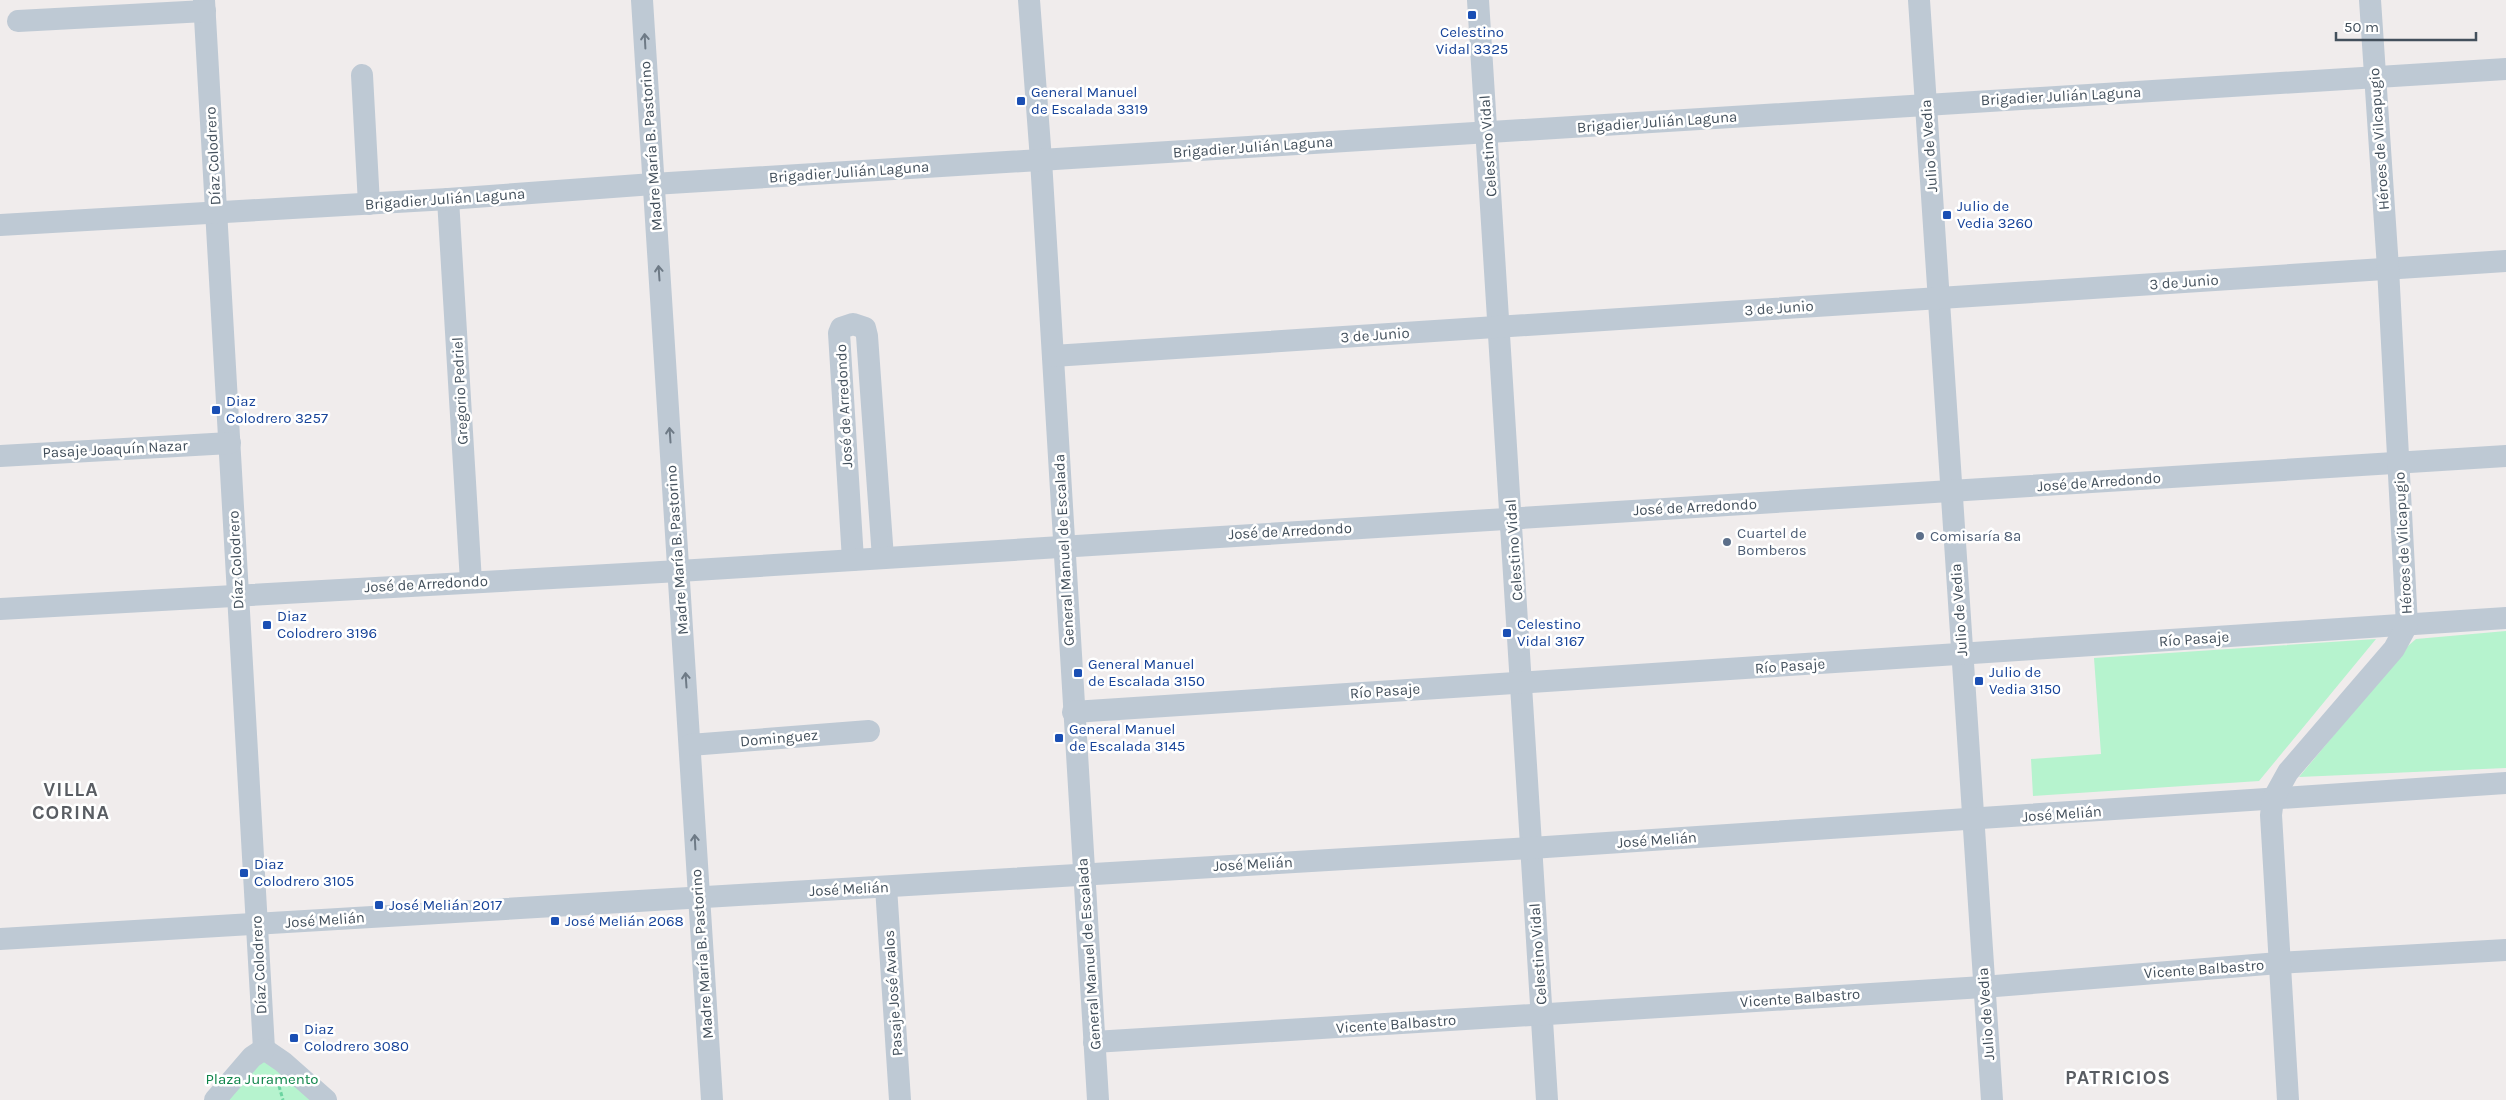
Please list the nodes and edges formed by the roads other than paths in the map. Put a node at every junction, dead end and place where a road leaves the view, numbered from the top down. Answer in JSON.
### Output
{"nodes":[{"id":1,"x":642,"y":0,"type":"edge"},
{"id":2,"x":1029,"y":0,"type":"edge"},
{"id":3,"x":1478,"y":0,"type":"edge"},
{"id":4,"x":1919,"y":0,"type":"edge"},
{"id":5,"x":2370,"y":0,"type":"edge"},
{"id":6,"x":204,"y":6,"type":"edge"},
{"id":7,"x":18,"y":21,"type":"dead end"},
{"id":8,"x":2506,"y":69,"type":"edge"},
{"id":9,"x":362,"y":75,"type":"dead end"},
{"id":10,"x":2374,"y":78,"type":"junction"},
{"id":11,"x":1926,"y":104,"type":"junction"},
{"id":12,"x":1488,"y":132,"type":"junction"},
{"id":13,"x":1041,"y":160,"type":"junction"},
{"id":14,"x":653,"y":184,"type":"junction"},
{"id":15,"x":448,"y":199,"type":"junction"},
{"id":16,"x":369,"y":204,"type":"junction"},
{"id":17,"x":217,"y":213,"type":"junction"},
{"id":18,"x":0,"y":225,"type":"edge"},
{"id":19,"x":2506,"y":261,"type":"edge"},
{"id":20,"x":2388,"y":268,"type":"junction"},
{"id":21,"x":1939,"y":298,"type":"junction"},
{"id":22,"x":1500,"y":326,"type":"junction"},
{"id":23,"x":1053,"y":356,"type":"junction"},
{"id":24,"x":230,"y":443,"type":"junction"},
{"id":25,"x":0,"y":456,"type":"edge"},
{"id":26,"x":2506,"y":456,"type":"edge"},
{"id":27,"x":2399,"y":462,"type":"junction"},
{"id":28,"x":1951,"y":492,"type":"junction"},
{"id":29,"x":1512,"y":518,"type":"junction"},
{"id":30,"x":1064,"y":545,"type":"junction"},
{"id":31,"x":883,"y":558,"type":"junction"},
{"id":32,"x":853,"y":560,"type":"junction"},
{"id":33,"x":679,"y":571,"type":"junction"},
{"id":34,"x":471,"y":582,"type":"junction"},
{"id":35,"x":239,"y":595,"type":"junction"},
{"id":36,"x":0,"y":609,"type":"edge"},
{"id":37,"x":2506,"y":618,"type":"edge"},
{"id":38,"x":2407,"y":624,"type":"junction"},
{"id":39,"x":1962,"y":655,"type":"junction"},
{"id":40,"x":1522,"y":682,"type":"junction"},
{"id":41,"x":1073,"y":712,"type":"junction"},
{"id":42,"x":869,"y":731,"type":"dead end"},
{"id":43,"x":690,"y":745,"type":"junction"},
{"id":44,"x":2506,"y":784,"type":"edge"},
{"id":45,"x":2273,"y":799,"type":"junction"},
{"id":46,"x":1973,"y":820,"type":"junction"},
{"id":47,"x":1531,"y":848,"type":"junction"},
{"id":48,"x":1084,"y":875,"type":"junction"},
{"id":49,"x":886,"y":887,"type":"junction"},
{"id":50,"x":698,"y":897,"type":"junction"},
{"id":51,"x":257,"y":924,"type":"junction"},
{"id":52,"x":0,"y":939,"type":"edge"},
{"id":53,"x":2506,"y":950,"type":"edge"},
{"id":54,"x":2279,"y":964,"type":"junction"},
{"id":55,"x":1984,"y":987,"type":"junction"},
{"id":56,"x":1542,"y":1015,"type":"junction"},
{"id":57,"x":1094,"y":1042,"type":"junction"},
{"id":58,"x":264,"y":1049,"type":"junction"},
{"id":59,"x":215,"y":1100,"type":"edge"},
{"id":60,"x":326,"y":1100,"type":"edge"},
{"id":61,"x":712,"y":1100,"type":"edge"},
{"id":62,"x":900,"y":1100,"type":"edge"},
{"id":63,"x":1098,"y":1100,"type":"edge"},
{"id":64,"x":1547,"y":1100,"type":"edge"},
{"id":65,"x":1992,"y":1100,"type":"edge"},
{"id":66,"x":2288,"y":1100,"type":"edge"}],
"edges":[{"from":14,"to":1,"type":"street","name":"Madre María B. Pastorino","one_way":true},
{"from":2,"to":13,"type":"street","name":"General Manuel de Escalada"},
{"from":3,"to":12,"type":"street","name":"Celestino Vidal"},
{"from":4,"to":11,"type":"street","name":"Julio de Vedia"},
{"from":5,"to":10,"type":"street","name":"Héroes de Vilcapugio"},
{"from":6,"to":7,"type":"street"},
{"from":6,"to":17,"type":"street","name":"Díaz Colodrero"},
{"from":8,"to":10,"type":"street","name":"Brigadier Julián Laguna"},
{"from":9,"to":16,"type":"street"},
{"from":10,"to":11,"type":"street","name":"Brigadier Julián Laguna"},
{"from":10,"to":20,"type":"street","name":"Héroes de Vilcapugio"},
{"from":11,"to":12,"type":"street","name":"Brigadier Julián Laguna"},
{"from":11,"to":21,"type":"street","name":"Julio de Vedia"},
{"from":12,"to":13,"type":"street","name":"Brigadier Julián Laguna"},
{"from":12,"to":22,"type":"street","name":"Celestino Vidal"},
{"from":13,"to":14,"type":"street","name":"Brigadier Julián Laguna"},
{"from":13,"to":23,"type":"street","name":"General Manuel de Escalada"},
{"from":14,"to":15,"type":"street","name":"Brigadier Julián Laguna"},
{"from":33,"to":14,"type":"street","name":"Madre María B. Pastorino","one_way":true},
{"from":15,"to":16,"type":"street","name":"Brigadier Julián Laguna"},
{"from":15,"to":34,"type":"street","name":"Gregorio Pedriel"},
{"from":16,"to":17,"type":"street","name":"Brigadier Julián Laguna"},
{"from":17,"to":18,"type":"street","name":"Brigadier Julián Laguna"},
{"from":17,"to":24,"type":"street","name":"Díaz Colodrero"},
{"from":19,"to":20,"type":"street","name":"3 de Junio"},
{"from":20,"to":21,"type":"street","name":"3 de Junio"},
{"from":20,"to":27,"type":"street","name":"Héroes de Vilcapugio"},
{"from":21,"to":22,"type":"street","name":"3 de Junio"},
{"from":21,"to":28,"type":"street","name":"Julio de Vedia"},
{"from":22,"to":23,"type":"street","name":"3 de Junio"},
{"from":22,"to":29,"type":"street","name":"Celestino Vidal"},
{"from":23,"to":30,"type":"street","name":"General Manuel de Escalada"},
{"from":24,"to":25,"type":"street","name":"Pasaje Joaquín Nazar"},
{"from":24,"to":35,"type":"street","name":"Díaz Colodrero"},
{"from":26,"to":27,"type":"street","name":"José de Arredondo"},
{"from":27,"to":28,"type":"street","name":"José de Arredondo"},
{"from":27,"to":38,"type":"street","name":"Héroes de Vilcapugio"},
{"from":28,"to":29,"type":"street","name":"José de Arredondo"},
{"from":28,"to":39,"type":"street","name":"Julio de Vedia"},
{"from":29,"to":30,"type":"street","name":"José de Arredondo"},
{"from":29,"to":40,"type":"street","name":"Celestino Vidal"},
{"from":30,"to":31,"type":"street","name":"José de Arredondo"},
{"from":30,"to":41,"type":"street","name":"General Manuel de Escalada"},
{"from":31,"to":32,"type":"street","name":"José de Arredondo"},
{"from":31,"to":32,"type":"street","name":"José de Arredondo"},
{"from":32,"to":33,"type":"street","name":"José de Arredondo"},
{"from":33,"to":34,"type":"street","name":"José de Arredondo"},
{"from":43,"to":33,"type":"street","name":"Madre María B. Pastorino","one_way":true},
{"from":34,"to":35,"type":"street","name":"José de Arredondo"},
{"from":35,"to":36,"type":"street","name":"José de Arredondo"},
{"from":35,"to":51,"type":"street","name":"Díaz Colodrero"},
{"from":37,"to":38,"type":"street","name":"Río Pasaje"},
{"from":38,"to":39,"type":"street","name":"Río Pasaje"},
{"from":38,"to":45,"type":"street","name":"Héroes de Vilcapugio"},
{"from":39,"to":40,"type":"street","name":"Río Pasaje"},
{"from":39,"to":46,"type":"street","name":"Julio de Vedia"},
{"from":40,"to":41,"type":"street","name":"Río Pasaje"},
{"from":40,"to":47,"type":"street","name":"Celestino Vidal"},
{"from":41,"to":48,"type":"street","name":"General Manuel de Escalada"},
{"from":42,"to":43,"type":"street","name":"Dominguez"},
{"from":50,"to":43,"type":"street","name":"Madre María B. Pastorino","one_way":true},
{"from":44,"to":45,"type":"street","name":"José Melián"},
{"from":45,"to":46,"type":"street","name":"José Melián"},
{"from":45,"to":54,"type":"street","name":"Héroes de Vilcapugio"},
{"from":46,"to":47,"type":"street","name":"José Melián"},
{"from":46,"to":55,"type":"street","name":"Julio de Vedia"},
{"from":47,"to":48,"type":"street","name":"José Melián"},
{"from":47,"to":56,"type":"street","name":"Celestino Vidal"},
{"from":48,"to":49,"type":"street","name":"José Melián"},
{"from":48,"to":57,"type":"street","name":"General Manuel de Escalada"},
{"from":49,"to":50,"type":"street","name":"José Melián"},
{"from":49,"to":62,"type":"street","name":"Pasaje José Avalos"},
{"from":50,"to":51,"type":"street","name":"José Melián"},
{"from":50,"to":61,"type":"street","name":"Madre María B. Pastorino"},
{"from":51,"to":52,"type":"street","name":"José Melián"},
{"from":51,"to":58,"type":"street","name":"Díaz Colodrero"},
{"from":53,"to":54,"type":"street","name":"Vicente Balbastro"},
{"from":54,"to":55,"type":"street","name":"Vicente Balbastro"},
{"from":54,"to":66,"type":"street","name":"Héroes de Vilcapugio"},
{"from":55,"to":56,"type":"street","name":"Vicente Balbastro"},
{"from":55,"to":65,"type":"street","name":"Julio de Vedia"},
{"from":56,"to":57,"type":"street","name":"Vicente Balbastro"},
{"from":56,"to":64,"type":"street","name":"Celestino Vidal"},
{"from":57,"to":63,"type":"street","name":"General Manuel de Escalada"},
{"from":58,"to":59,"type":"street"},
{"from":58,"to":60,"type":"street"}]}
